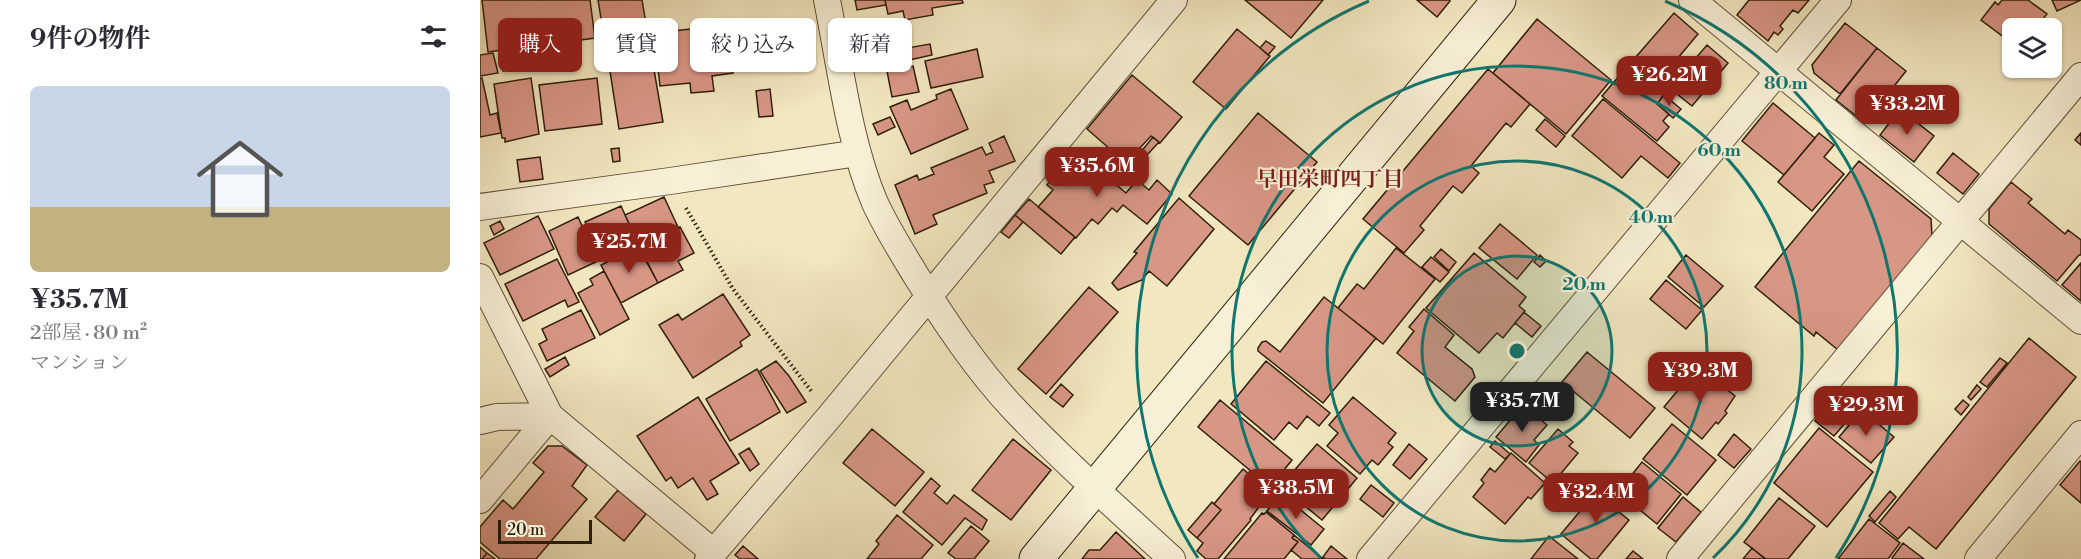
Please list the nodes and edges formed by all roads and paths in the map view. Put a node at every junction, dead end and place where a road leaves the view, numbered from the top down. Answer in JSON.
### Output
{"nodes":[{"id":1,"x":827,"y":0,"type":"edge"},
{"id":2,"x":1173,"y":0,"type":"edge"},
{"id":3,"x":1499,"y":0,"type":"edge"},
{"id":4,"x":1692,"y":0,"type":"edge"},
{"id":5,"x":1838,"y":0,"type":"edge"},
{"id":6,"x":1777,"y":72,"type":"junction"},
{"id":7,"x":2081,"y":76,"type":"edge"},
{"id":8,"x":858,"y":153,"type":"junction"},
{"id":9,"x":670,"y":181,"type":"junction"},
{"id":10,"x":480,"y":207,"type":"edge"},
{"id":11,"x":1960,"y":222,"type":"junction"},
{"id":12,"x":480,"y":277,"type":"edge"},
{"id":13,"x":928,"y":295,"type":"junction"},
{"id":14,"x":2081,"y":321,"type":"edge"},
{"id":15,"x":550,"y":416,"type":"junction"},
{"id":16,"x":830,"y":416,"type":"junction"},
{"id":17,"x":480,"y":421,"type":"edge"},
{"id":18,"x":2081,"y":434,"type":"edge"},
{"id":19,"x":1094,"y":488,"type":"junction"},
{"id":20,"x":480,"y":500,"type":"edge"},
{"id":21,"x":710,"y":556,"type":"edge"},
{"id":22,"x":1036,"y":559,"type":"edge"},
{"id":23,"x":1172,"y":559,"type":"edge"},
{"id":24,"x":1370,"y":559,"type":"edge"},
{"id":25,"x":1680,"y":559,"type":"edge"},
{"id":26,"x":1978,"y":559,"type":"edge"}],
"edges":[{"from":1,"to":8,"type":"street"},
{"from":2,"to":13,"type":"street"},
{"from":3,"to":19,"type":"street"},
{"from":4,"to":6,"type":"street"},
{"from":5,"to":6,"type":"street"},
{"from":6,"to":11,"type":"street"},
{"from":6,"to":24,"type":"street"},
{"from":7,"to":11,"type":"street"},
{"from":8,"to":9,"type":"street"},
{"from":8,"to":13,"type":"street"},
{"from":9,"to":10,"type":"street"},
{"from":9,"to":16,"type":"path"},
{"from":11,"to":14,"type":"street"},
{"from":11,"to":25,"type":"street"},
{"from":12,"to":15,"type":"street"},
{"from":13,"to":16,"type":"street"},
{"from":13,"to":19,"type":"street"},
{"from":15,"to":17,"type":"street"},
{"from":15,"to":20,"type":"street"},
{"from":15,"to":21,"type":"street"},
{"from":16,"to":21,"type":"street"},
{"from":18,"to":26,"type":"street"},
{"from":19,"to":22,"type":"street"},
{"from":19,"to":23,"type":"street"}]}
